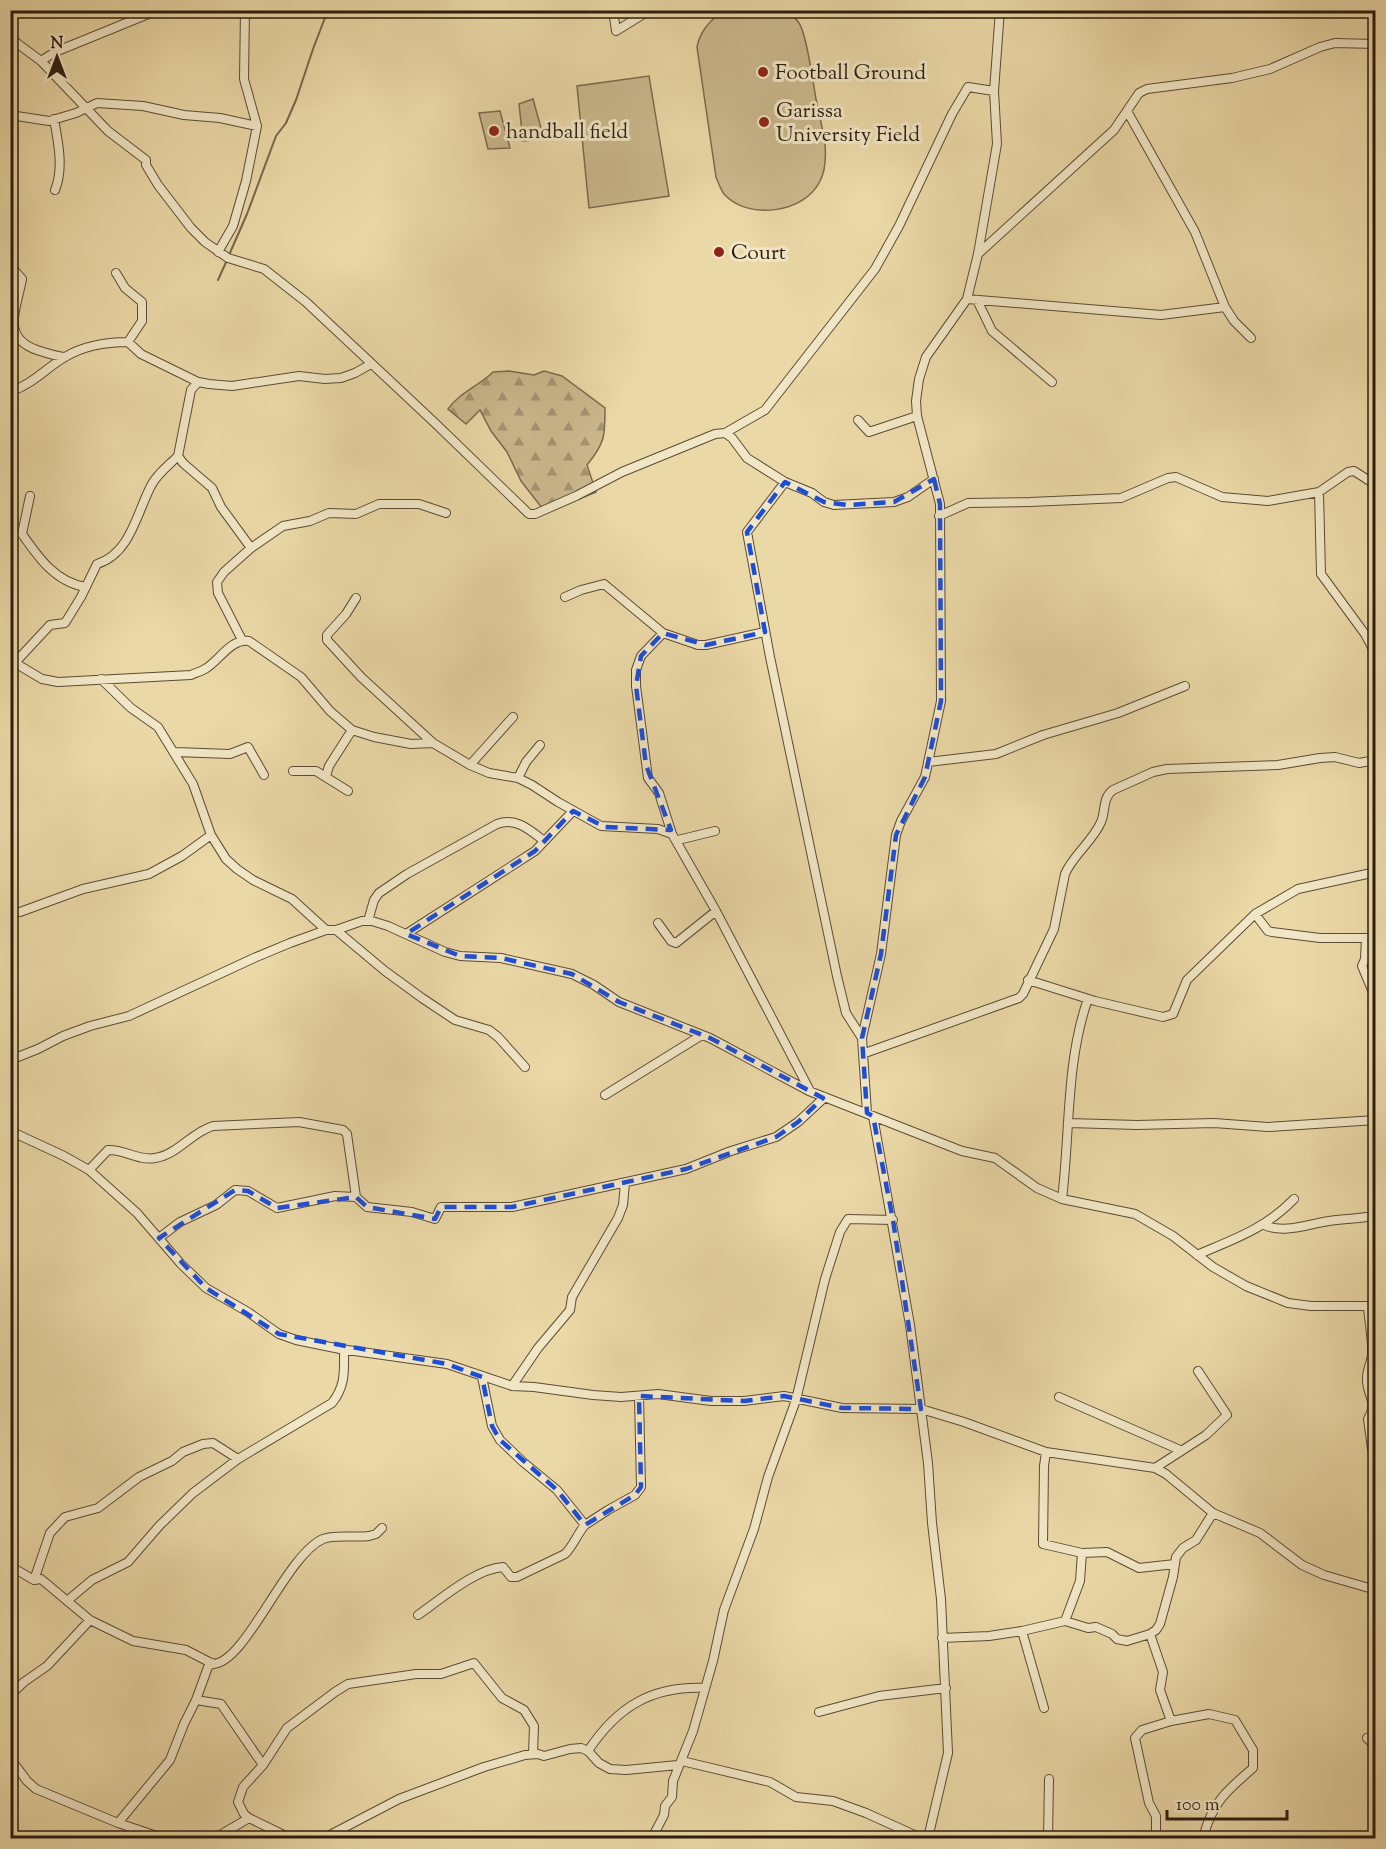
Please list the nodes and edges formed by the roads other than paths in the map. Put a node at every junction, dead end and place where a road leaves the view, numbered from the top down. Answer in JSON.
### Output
{"nodes":[{"id":1,"x":158,"y":10,"type":"edge"},
{"id":2,"x":245,"y":10,"type":"edge"},
{"id":3,"x":613,"y":10,"type":"edge"},
{"id":4,"x":650,"y":10,"type":"edge"},
{"id":5,"x":1000,"y":10,"type":"edge"},
{"id":6,"x":10,"y":38,"type":"edge"},
{"id":7,"x":1376,"y":44,"type":"edge"},
{"id":8,"x":41,"y":62,"type":"junction"},
{"id":9,"x":994,"y":91,"type":"junction"},
{"id":10,"x":84,"y":108,"type":"junction"},
{"id":11,"x":1127,"y":111,"type":"junction"},
{"id":12,"x":10,"y":115,"type":"edge"},
{"id":13,"x":54,"y":119,"type":"junction"},
{"id":14,"x":257,"y":126,"type":"junction"},
{"id":15,"x":55,"y":190,"type":"dead end"},
{"id":16,"x":218,"y":252,"type":"junction"},
{"id":17,"x":978,"y":254,"type":"junction"},
{"id":18,"x":14,"y":270,"type":"dead end"},
{"id":19,"x":116,"y":273,"type":"dead end"},
{"id":20,"x":967,"y":299,"type":"junction"},
{"id":21,"x":977,"y":300,"type":"junction"},
{"id":22,"x":1226,"y":307,"type":"junction"},
{"id":23,"x":1251,"y":338,"type":"dead end"},
{"id":24,"x":128,"y":342,"type":"junction"},
{"id":25,"x":64,"y":357,"type":"junction"},
{"id":26,"x":371,"y":364,"type":"junction"},
{"id":27,"x":198,"y":382,"type":"junction"},
{"id":28,"x":1052,"y":382,"type":"dead end"},
{"id":29,"x":10,"y":392,"type":"edge"},
{"id":30,"x":917,"y":416,"type":"junction"},
{"id":31,"x":858,"y":420,"type":"dead end"},
{"id":32,"x":724,"y":433,"type":"junction"},
{"id":33,"x":178,"y":456,"type":"junction"},
{"id":34,"x":934,"y":479,"type":"junction"},
{"id":35,"x":785,"y":482,"type":"junction"},
{"id":36,"x":1376,"y":484,"type":"edge"},
{"id":37,"x":1319,"y":492,"type":"junction"},
{"id":38,"x":30,"y":496,"type":"dead end"},
{"id":39,"x":446,"y":513,"type":"dead end"},
{"id":40,"x":939,"y":516,"type":"junction"},
{"id":41,"x":251,"y":548,"type":"junction"},
{"id":42,"x":86,"y":587,"type":"junction"},
{"id":43,"x":565,"y":597,"type":"dead end"},
{"id":44,"x":356,"y":598,"type":"dead end"},
{"id":45,"x":765,"y":632,"type":"junction"},
{"id":46,"x":663,"y":633,"type":"junction"},
{"id":47,"x":242,"y":640,"type":"junction"},
{"id":48,"x":1376,"y":655,"type":"edge"},
{"id":49,"x":12,"y":664,"type":"edge"},
{"id":50,"x":101,"y":679,"type":"junction"},
{"id":51,"x":1185,"y":686,"type":"dead end"},
{"id":52,"x":513,"y":717,"type":"dead end"},
{"id":53,"x":352,"y":730,"type":"junction"},
{"id":54,"x":433,"y":743,"type":"junction"},
{"id":55,"x":540,"y":745,"type":"dead end"},
{"id":56,"x":175,"y":752,"type":"junction"},
{"id":57,"x":1376,"y":760,"type":"edge"},
{"id":58,"x":928,"y":762,"type":"junction"},
{"id":59,"x":470,"y":765,"type":"junction"},
{"id":60,"x":293,"y":771,"type":"dead end"},
{"id":61,"x":264,"y":775,"type":"dead end"},
{"id":62,"x":326,"y":776,"type":"junction"},
{"id":63,"x":518,"y":778,"type":"junction"},
{"id":64,"x":348,"y":791,"type":"dead end"},
{"id":65,"x":573,"y":811,"type":"junction"},
{"id":66,"x":715,"y":831,"type":"dead end"},
{"id":67,"x":211,"y":835,"type":"junction"},
{"id":68,"x":675,"y":837,"type":"junction"},
{"id":69,"x":544,"y":841,"type":"junction"},
{"id":70,"x":1376,"y":872,"type":"edge"},
{"id":71,"x":716,"y":911,"type":"junction"},
{"id":72,"x":20,"y":912,"type":"dead end"},
{"id":73,"x":1255,"y":914,"type":"junction"},
{"id":74,"x":368,"y":921,"type":"junction"},
{"id":75,"x":658,"y":923,"type":"dead end"},
{"id":76,"x":326,"y":930,"type":"junction"},
{"id":77,"x":336,"y":930,"type":"junction"},
{"id":78,"x":406,"y":934,"type":"junction"},
{"id":79,"x":1366,"y":938,"type":"junction"},
{"id":80,"x":1376,"y":938,"type":"edge"},
{"id":81,"x":1028,"y":980,"type":"junction"},
{"id":82,"x":1088,"y":999,"type":"junction"},
{"id":83,"x":1375,"y":1013,"type":"edge"},
{"id":84,"x":702,"y":1035,"type":"junction"},
{"id":85,"x":862,"y":1038,"type":"junction"},
{"id":86,"x":865,"y":1053,"type":"junction"},
{"id":87,"x":10,"y":1060,"type":"edge"},
{"id":88,"x":525,"y":1067,"type":"dead end"},
{"id":89,"x":809,"y":1091,"type":"junction"},
{"id":90,"x":605,"y":1095,"type":"dead end"},
{"id":91,"x":825,"y":1097,"type":"junction"},
{"id":92,"x":870,"y":1114,"type":"junction"},
{"id":93,"x":1376,"y":1120,"type":"edge"},
{"id":94,"x":1069,"y":1123,"type":"junction"},
{"id":95,"x":10,"y":1131,"type":"edge"},
{"id":96,"x":89,"y":1170,"type":"junction"},
{"id":97,"x":625,"y":1183,"type":"junction"},
{"id":98,"x":356,"y":1197,"type":"junction"},
{"id":99,"x":1062,"y":1199,"type":"junction"},
{"id":100,"x":1294,"y":1199,"type":"dead end"},
{"id":101,"x":1366,"y":1217,"type":"dead end"},
{"id":102,"x":893,"y":1220,"type":"junction"},
{"id":103,"x":1264,"y":1225,"type":"junction"},
{"id":104,"x":159,"y":1238,"type":"junction"},
{"id":105,"x":1197,"y":1255,"type":"junction"},
{"id":106,"x":1372,"y":1307,"type":"edge"},
{"id":107,"x":344,"y":1349,"type":"junction"},
{"id":108,"x":1198,"y":1371,"type":"dead end"},
{"id":109,"x":482,"y":1377,"type":"junction"},
{"id":110,"x":512,"y":1386,"type":"junction"},
{"id":111,"x":639,"y":1396,"type":"junction"},
{"id":112,"x":1059,"y":1397,"type":"dead end"},
{"id":113,"x":796,"y":1400,"type":"junction"},
{"id":114,"x":921,"y":1409,"type":"junction"},
{"id":115,"x":1372,"y":1449,"type":"dead end"},
{"id":116,"x":1180,"y":1450,"type":"junction"},
{"id":117,"x":1046,"y":1452,"type":"junction"},
{"id":118,"x":238,"y":1459,"type":"junction"},
{"id":119,"x":1155,"y":1468,"type":"junction"},
{"id":120,"x":1213,"y":1513,"type":"junction"},
{"id":121,"x":585,"y":1525,"type":"junction"},
{"id":122,"x":382,"y":1528,"type":"dead end"},
{"id":123,"x":1082,"y":1552,"type":"junction"},
{"id":124,"x":1175,"y":1564,"type":"junction"},
{"id":125,"x":10,"y":1566,"type":"edge"},
{"id":126,"x":33,"y":1580,"type":"junction"},
{"id":127,"x":1376,"y":1590,"type":"edge"},
{"id":128,"x":67,"y":1601,"type":"junction"},
{"id":129,"x":418,"y":1615,"type":"dead end"},
{"id":130,"x":90,"y":1620,"type":"junction"},
{"id":131,"x":1065,"y":1621,"type":"junction"},
{"id":132,"x":1022,"y":1631,"type":"junction"},
{"id":133,"x":1150,"y":1634,"type":"junction"},
{"id":134,"x":942,"y":1638,"type":"junction"},
{"id":135,"x":212,"y":1663,"type":"junction"},
{"id":136,"x":705,"y":1688,"type":"junction"},
{"id":137,"x":946,"y":1688,"type":"junction"},
{"id":138,"x":10,"y":1695,"type":"edge"},
{"id":139,"x":196,"y":1700,"type":"junction"},
{"id":140,"x":1044,"y":1708,"type":"dead end"},
{"id":141,"x":819,"y":1712,"type":"dead end"},
{"id":142,"x":1171,"y":1721,"type":"junction"},
{"id":143,"x":1367,"y":1738,"type":"dead end"},
{"id":144,"x":1376,"y":1747,"type":"edge"},
{"id":145,"x":588,"y":1750,"type":"junction"},
{"id":146,"x":533,"y":1754,"type":"junction"},
{"id":147,"x":10,"y":1758,"type":"edge"},
{"id":148,"x":680,"y":1763,"type":"junction"},
{"id":149,"x":262,"y":1765,"type":"junction"},
{"id":150,"x":1049,"y":1779,"type":"dead end"},
{"id":151,"x":249,"y":1818,"type":"junction"},
{"id":152,"x":118,"y":1823,"type":"junction"},
{"id":153,"x":1376,"y":1833,"type":"edge"},
{"id":154,"x":163,"y":1839,"type":"edge"},
{"id":155,"x":215,"y":1839,"type":"edge"},
{"id":156,"x":290,"y":1839,"type":"edge"},
{"id":157,"x":317,"y":1839,"type":"edge"},
{"id":158,"x":652,"y":1839,"type":"edge"},
{"id":159,"x":921,"y":1839,"type":"edge"},
{"id":160,"x":928,"y":1839,"type":"edge"},
{"id":161,"x":1048,"y":1839,"type":"edge"},
{"id":162,"x":1156,"y":1839,"type":"edge"},
{"id":163,"x":1203,"y":1839,"type":"edge"},
{"id":164,"x":1368,"y":1839,"type":"edge"}],
"edges":[{"from":1,"to":8,"type":"street"},
{"from":2,"to":14,"type":"street"},
{"from":3,"to":4,"type":"street"},
{"from":5,"to":9,"type":"street"},
{"from":6,"to":8,"type":"street"},
{"from":7,"to":11,"type":"street"},
{"from":8,"to":10,"type":"street"},
{"from":9,"to":17,"type":"street"},
{"from":9,"to":32,"type":"street"},
{"from":10,"to":13,"type":"street"},
{"from":10,"to":14,"type":"street"},
{"from":10,"to":16,"type":"street"},
{"from":11,"to":17,"type":"street"},
{"from":11,"to":22,"type":"street"},
{"from":12,"to":13,"type":"street"},
{"from":13,"to":15,"type":"street"},
{"from":14,"to":16,"type":"street"},
{"from":16,"to":26,"type":"street"},
{"from":17,"to":20,"type":"street"},
{"from":18,"to":25,"type":"street"},
{"from":19,"to":24,"type":"street"},
{"from":20,"to":21,"type":"street"},
{"from":20,"to":30,"type":"street"},
{"from":21,"to":22,"type":"street"},
{"from":21,"to":28,"type":"street"},
{"from":22,"to":23,"type":"street"},
{"from":24,"to":25,"type":"street"},
{"from":24,"to":27,"type":"street"},
{"from":25,"to":29,"type":"street"},
{"from":26,"to":27,"type":"street"},
{"from":26,"to":32,"type":"street"},
{"from":27,"to":33,"type":"street"},
{"from":30,"to":31,"type":"street"},
{"from":30,"to":34,"type":"street"},
{"from":32,"to":35,"type":"street"},
{"from":33,"to":41,"type":"street"},
{"from":33,"to":42,"type":"street"},
{"from":34,"to":35,"type":"street"},
{"from":34,"to":40,"type":"street"},
{"from":35,"to":45,"type":"street"},
{"from":36,"to":37,"type":"street"},
{"from":37,"to":40,"type":"street"},
{"from":37,"to":48,"type":"street"},
{"from":38,"to":42,"type":"street"},
{"from":39,"to":41,"type":"street"},
{"from":40,"to":58,"type":"street"},
{"from":41,"to":47,"type":"street"},
{"from":42,"to":49,"type":"street"},
{"from":43,"to":46,"type":"street"},
{"from":44,"to":54,"type":"street"},
{"from":45,"to":46,"type":"street"},
{"from":45,"to":85,"type":"street"},
{"from":46,"to":68,"type":"street"},
{"from":47,"to":50,"type":"street"},
{"from":47,"to":53,"type":"street"},
{"from":49,"to":50,"type":"street"},
{"from":50,"to":56,"type":"street"},
{"from":51,"to":58,"type":"street"},
{"from":52,"to":59,"type":"street"},
{"from":53,"to":54,"type":"street"},
{"from":53,"to":62,"type":"street"},
{"from":54,"to":59,"type":"street"},
{"from":55,"to":63,"type":"street"},
{"from":56,"to":61,"type":"street"},
{"from":56,"to":67,"type":"street"},
{"from":57,"to":81,"type":"street"},
{"from":58,"to":85,"type":"street"},
{"from":59,"to":63,"type":"street"},
{"from":60,"to":62,"type":"street"},
{"from":62,"to":64,"type":"street"},
{"from":63,"to":65,"type":"street"},
{"from":65,"to":68,"type":"street"},
{"from":65,"to":69,"type":"street"},
{"from":66,"to":68,"type":"street"},
{"from":67,"to":72,"type":"street"},
{"from":67,"to":76,"type":"street"},
{"from":68,"to":71,"type":"street"},
{"from":69,"to":74,"type":"street"},
{"from":69,"to":78,"type":"street"},
{"from":70,"to":73,"type":"street"},
{"from":71,"to":75,"type":"street"},
{"from":71,"to":89,"type":"street"},
{"from":73,"to":79,"type":"street"},
{"from":73,"to":82,"type":"street"},
{"from":74,"to":77,"type":"street"},
{"from":74,"to":78,"type":"street"},
{"from":76,"to":77,"type":"street"},
{"from":76,"to":87,"type":"street"},
{"from":77,"to":88,"type":"street"},
{"from":78,"to":84,"type":"street"},
{"from":79,"to":80,"type":"street"},
{"from":79,"to":83,"type":"street"},
{"from":81,"to":82,"type":"street"},
{"from":81,"to":86,"type":"street"},
{"from":82,"to":94,"type":"street"},
{"from":84,"to":89,"type":"street"},
{"from":84,"to":90,"type":"street"},
{"from":85,"to":86,"type":"street"},
{"from":86,"to":92,"type":"street"},
{"from":89,"to":91,"type":"street"},
{"from":91,"to":92,"type":"street"},
{"from":91,"to":97,"type":"street"},
{"from":92,"to":99,"type":"street"},
{"from":92,"to":102,"type":"street"},
{"from":93,"to":94,"type":"street"},
{"from":94,"to":99,"type":"street"},
{"from":95,"to":96,"type":"street"},
{"from":96,"to":98,"type":"street"},
{"from":96,"to":104,"type":"street"},
{"from":97,"to":98,"type":"street"},
{"from":97,"to":110,"type":"street"},
{"from":98,"to":104,"type":"street"},
{"from":99,"to":105,"type":"street"},
{"from":100,"to":103,"type":"street"},
{"from":101,"to":103,"type":"street"},
{"from":102,"to":113,"type":"street"},
{"from":102,"to":114,"type":"street"},
{"from":103,"to":105,"type":"street"},
{"from":104,"to":107,"type":"street"},
{"from":105,"to":106,"type":"street"},
{"from":106,"to":115,"type":"street"},
{"from":107,"to":109,"type":"street"},
{"from":107,"to":118,"type":"street"},
{"from":108,"to":116,"type":"street"},
{"from":109,"to":110,"type":"street"},
{"from":109,"to":121,"type":"street"},
{"from":110,"to":111,"type":"street"},
{"from":111,"to":113,"type":"street"},
{"from":111,"to":121,"type":"street"},
{"from":112,"to":116,"type":"street"},
{"from":113,"to":114,"type":"street"},
{"from":113,"to":136,"type":"street"},
{"from":114,"to":117,"type":"street"},
{"from":114,"to":134,"type":"street"},
{"from":116,"to":119,"type":"street"},
{"from":117,"to":119,"type":"street"},
{"from":117,"to":123,"type":"street"},
{"from":118,"to":126,"type":"street"},
{"from":118,"to":128,"type":"street"},
{"from":119,"to":120,"type":"street"},
{"from":120,"to":124,"type":"street"},
{"from":120,"to":127,"type":"street"},
{"from":121,"to":129,"type":"street"},
{"from":122,"to":135,"type":"street"},
{"from":123,"to":124,"type":"street"},
{"from":123,"to":131,"type":"street"},
{"from":124,"to":133,"type":"street"},
{"from":125,"to":126,"type":"street"},
{"from":126,"to":128,"type":"street"},
{"from":128,"to":130,"type":"street"},
{"from":130,"to":135,"type":"street"},
{"from":130,"to":138,"type":"street"},
{"from":131,"to":132,"type":"street"},
{"from":131,"to":133,"type":"street"},
{"from":132,"to":134,"type":"street"},
{"from":132,"to":140,"type":"street"},
{"from":133,"to":142,"type":"street"},
{"from":134,"to":137,"type":"street"},
{"from":135,"to":139,"type":"street"},
{"from":136,"to":145,"type":"street"},
{"from":136,"to":148,"type":"street"},
{"from":137,"to":141,"type":"street"},
{"from":137,"to":160,"type":"street"},
{"from":139,"to":149,"type":"street"},
{"from":139,"to":152,"type":"street"},
{"from":142,"to":162,"type":"street"},
{"from":142,"to":163,"type":"street"},
{"from":143,"to":144,"type":"street"},
{"from":145,"to":146,"type":"street"},
{"from":145,"to":148,"type":"street"},
{"from":146,"to":149,"type":"street"},
{"from":146,"to":157,"type":"street"},
{"from":147,"to":152,"type":"street"},
{"from":148,"to":158,"type":"street"},
{"from":148,"to":159,"type":"street"},
{"from":149,"to":151,"type":"street"},
{"from":150,"to":161,"type":"street"},
{"from":151,"to":155,"type":"street"},
{"from":151,"to":156,"type":"street"},
{"from":152,"to":154,"type":"street"},
{"from":153,"to":164,"type":"street"}]}
